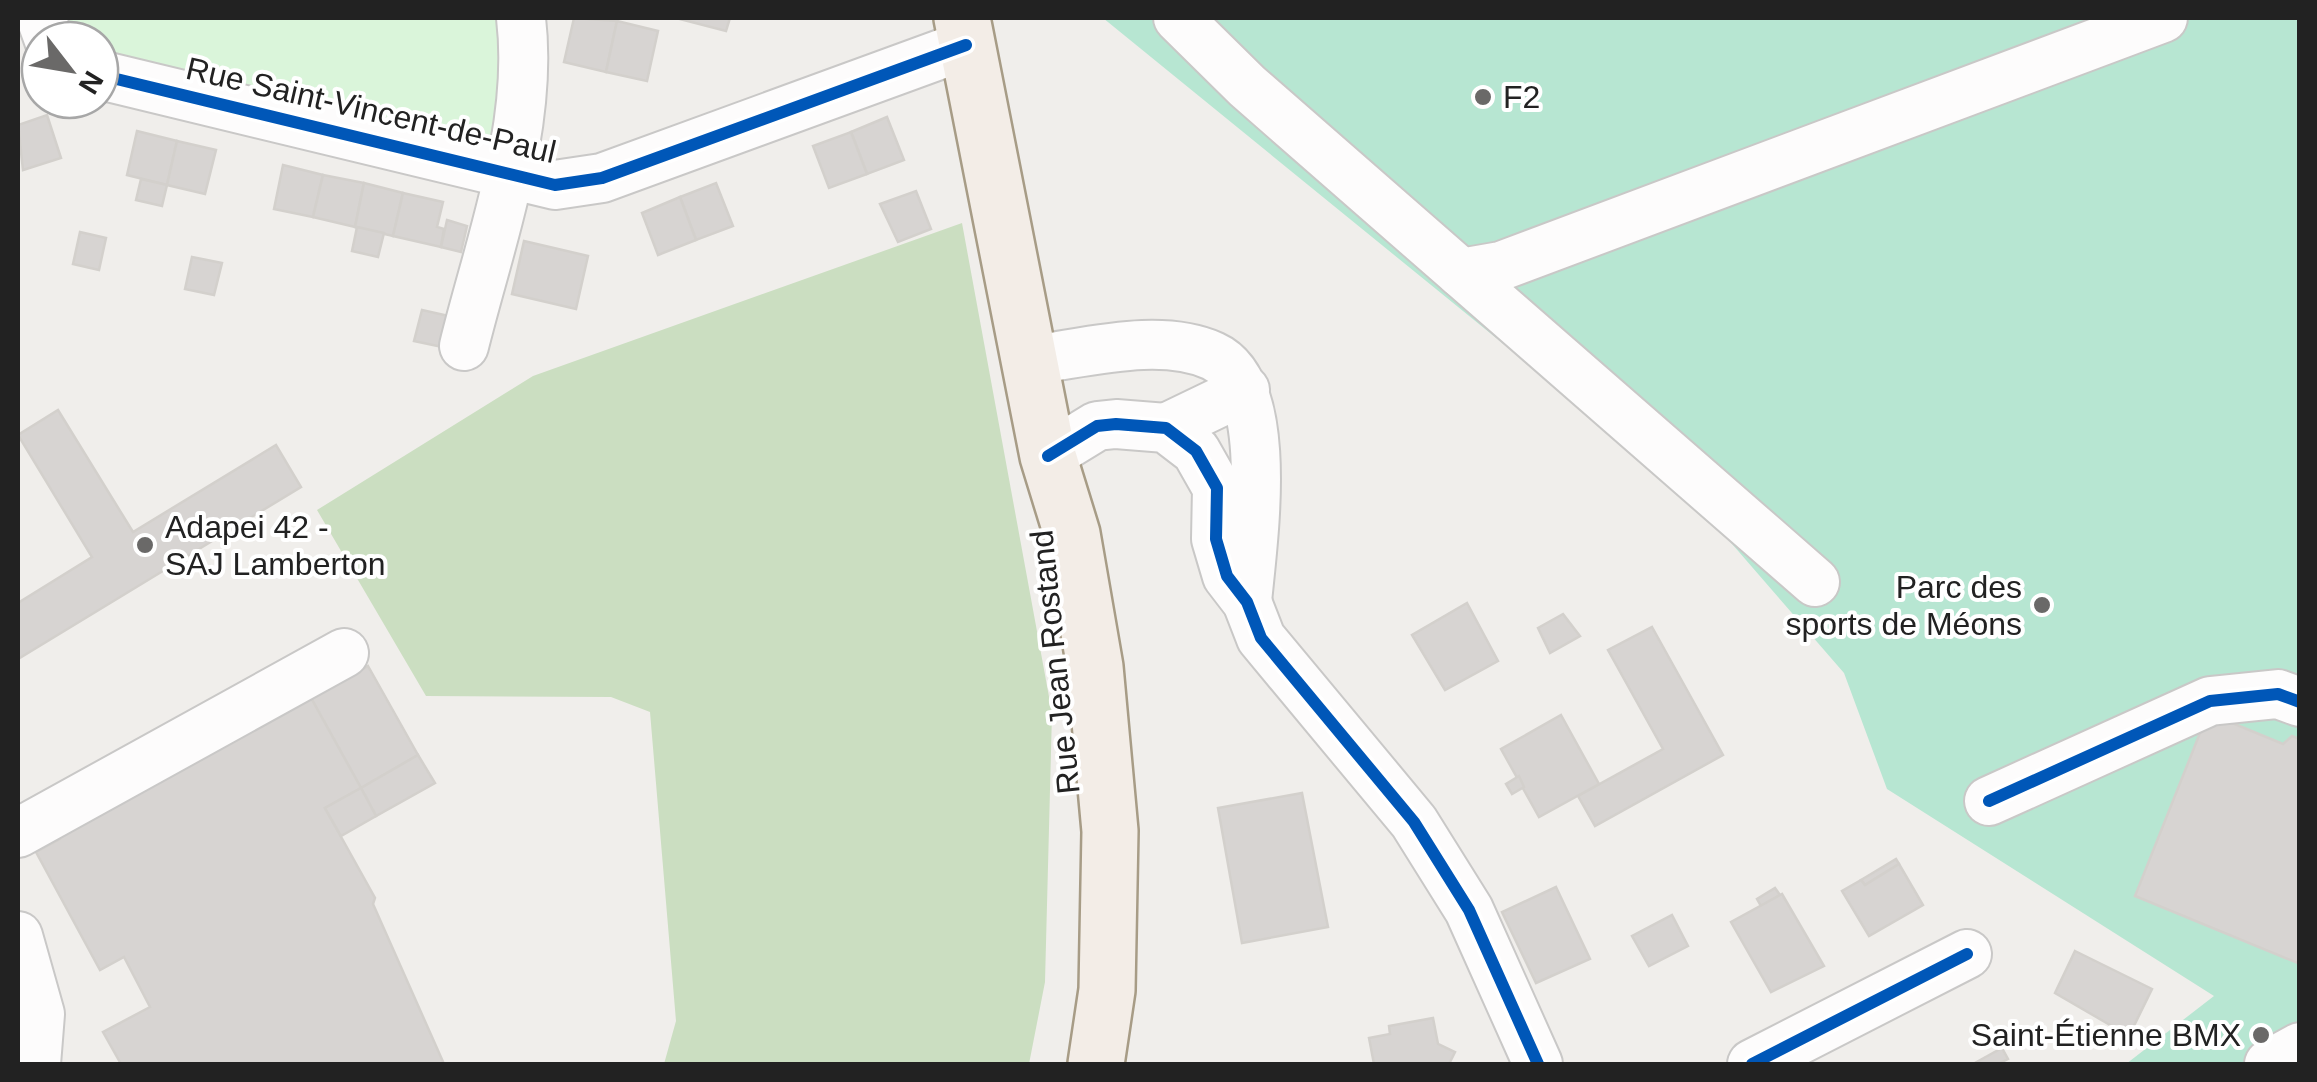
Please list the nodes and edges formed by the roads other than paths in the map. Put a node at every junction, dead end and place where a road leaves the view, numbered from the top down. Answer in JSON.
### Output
{"nodes":[{"id":1,"x":521,"y":18,"type":"edge"},
{"id":2,"x":1178,"y":18,"type":"edge"},
{"id":3,"x":2163,"y":18,"type":"edge"},
{"id":4,"x":964,"y":31,"type":"edge"},
{"id":5,"x":120,"y":80,"type":"edge"},
{"id":6,"x":507,"y":170,"type":"junction"},
{"id":7,"x":1461,"y":273,"type":"junction"},
{"id":8,"x":464,"y":346,"type":"dead end"},
{"id":9,"x":1031,"y":360,"type":"junction"},
{"id":10,"x":1245,"y":390,"type":"junction"},
{"id":11,"x":1166,"y":428,"type":"junction"},
{"id":12,"x":1048,"y":456,"type":"junction"},
{"id":13,"x":1815,"y":582,"type":"dead end"},
{"id":14,"x":1246,"y":602,"type":"junction"},
{"id":15,"x":344,"y":654,"type":"dead end"},
{"id":16,"x":2300,"y":702,"type":"edge"},
{"id":17,"x":1990,"y":800,"type":"dead end"},
{"id":18,"x":18,"y":832,"type":"edge"},
{"id":19,"x":18,"y":936,"type":"edge"},
{"id":20,"x":1967,"y":954,"type":"dead end"},
{"id":21,"x":2300,"y":1047,"type":"edge"},
{"id":22,"x":36,"y":1064,"type":"edge"},
{"id":23,"x":1064,"y":1064,"type":"edge"},
{"id":24,"x":1096,"y":1064,"type":"edge"},
{"id":25,"x":1538,"y":1064,"type":"edge"},
{"id":26,"x":1752,"y":1064,"type":"edge"},
{"id":27,"x":2269,"y":1064,"type":"edge"}],
"edges":[{"from":1,"to":6,"type":"street"},
{"from":2,"to":7,"type":"street"},
{"from":3,"to":7,"type":"street"},
{"from":4,"to":6,"type":"street","name":"Rue Saint-Vincent-de-Paul"},
{"from":4,"to":9,"type":"main road"},
{"from":5,"to":6,"type":"street","name":"Rue Saint-Vincent-de-Paul"},
{"from":6,"to":8,"type":"street"},
{"from":7,"to":13,"type":"street"},
{"from":9,"to":10,"type":"street"},
{"from":9,"to":12,"type":"main road"},
{"from":10,"to":11,"type":"street"},
{"from":10,"to":14,"type":"street"},
{"from":11,"to":12,"type":"street"},
{"from":11,"to":14,"type":"street"},
{"from":12,"to":23,"type":"main road","name":"Rue Jean Rostand"},
{"from":12,"to":24,"type":"main road","name":"Rue Jean Rostand"},
{"from":14,"to":25,"type":"street"},
{"from":15,"to":18,"type":"street"},
{"from":16,"to":17,"type":"street"},
{"from":19,"to":22,"type":"street"},
{"from":20,"to":26,"type":"street"},
{"from":21,"to":27,"type":"street"}]}
